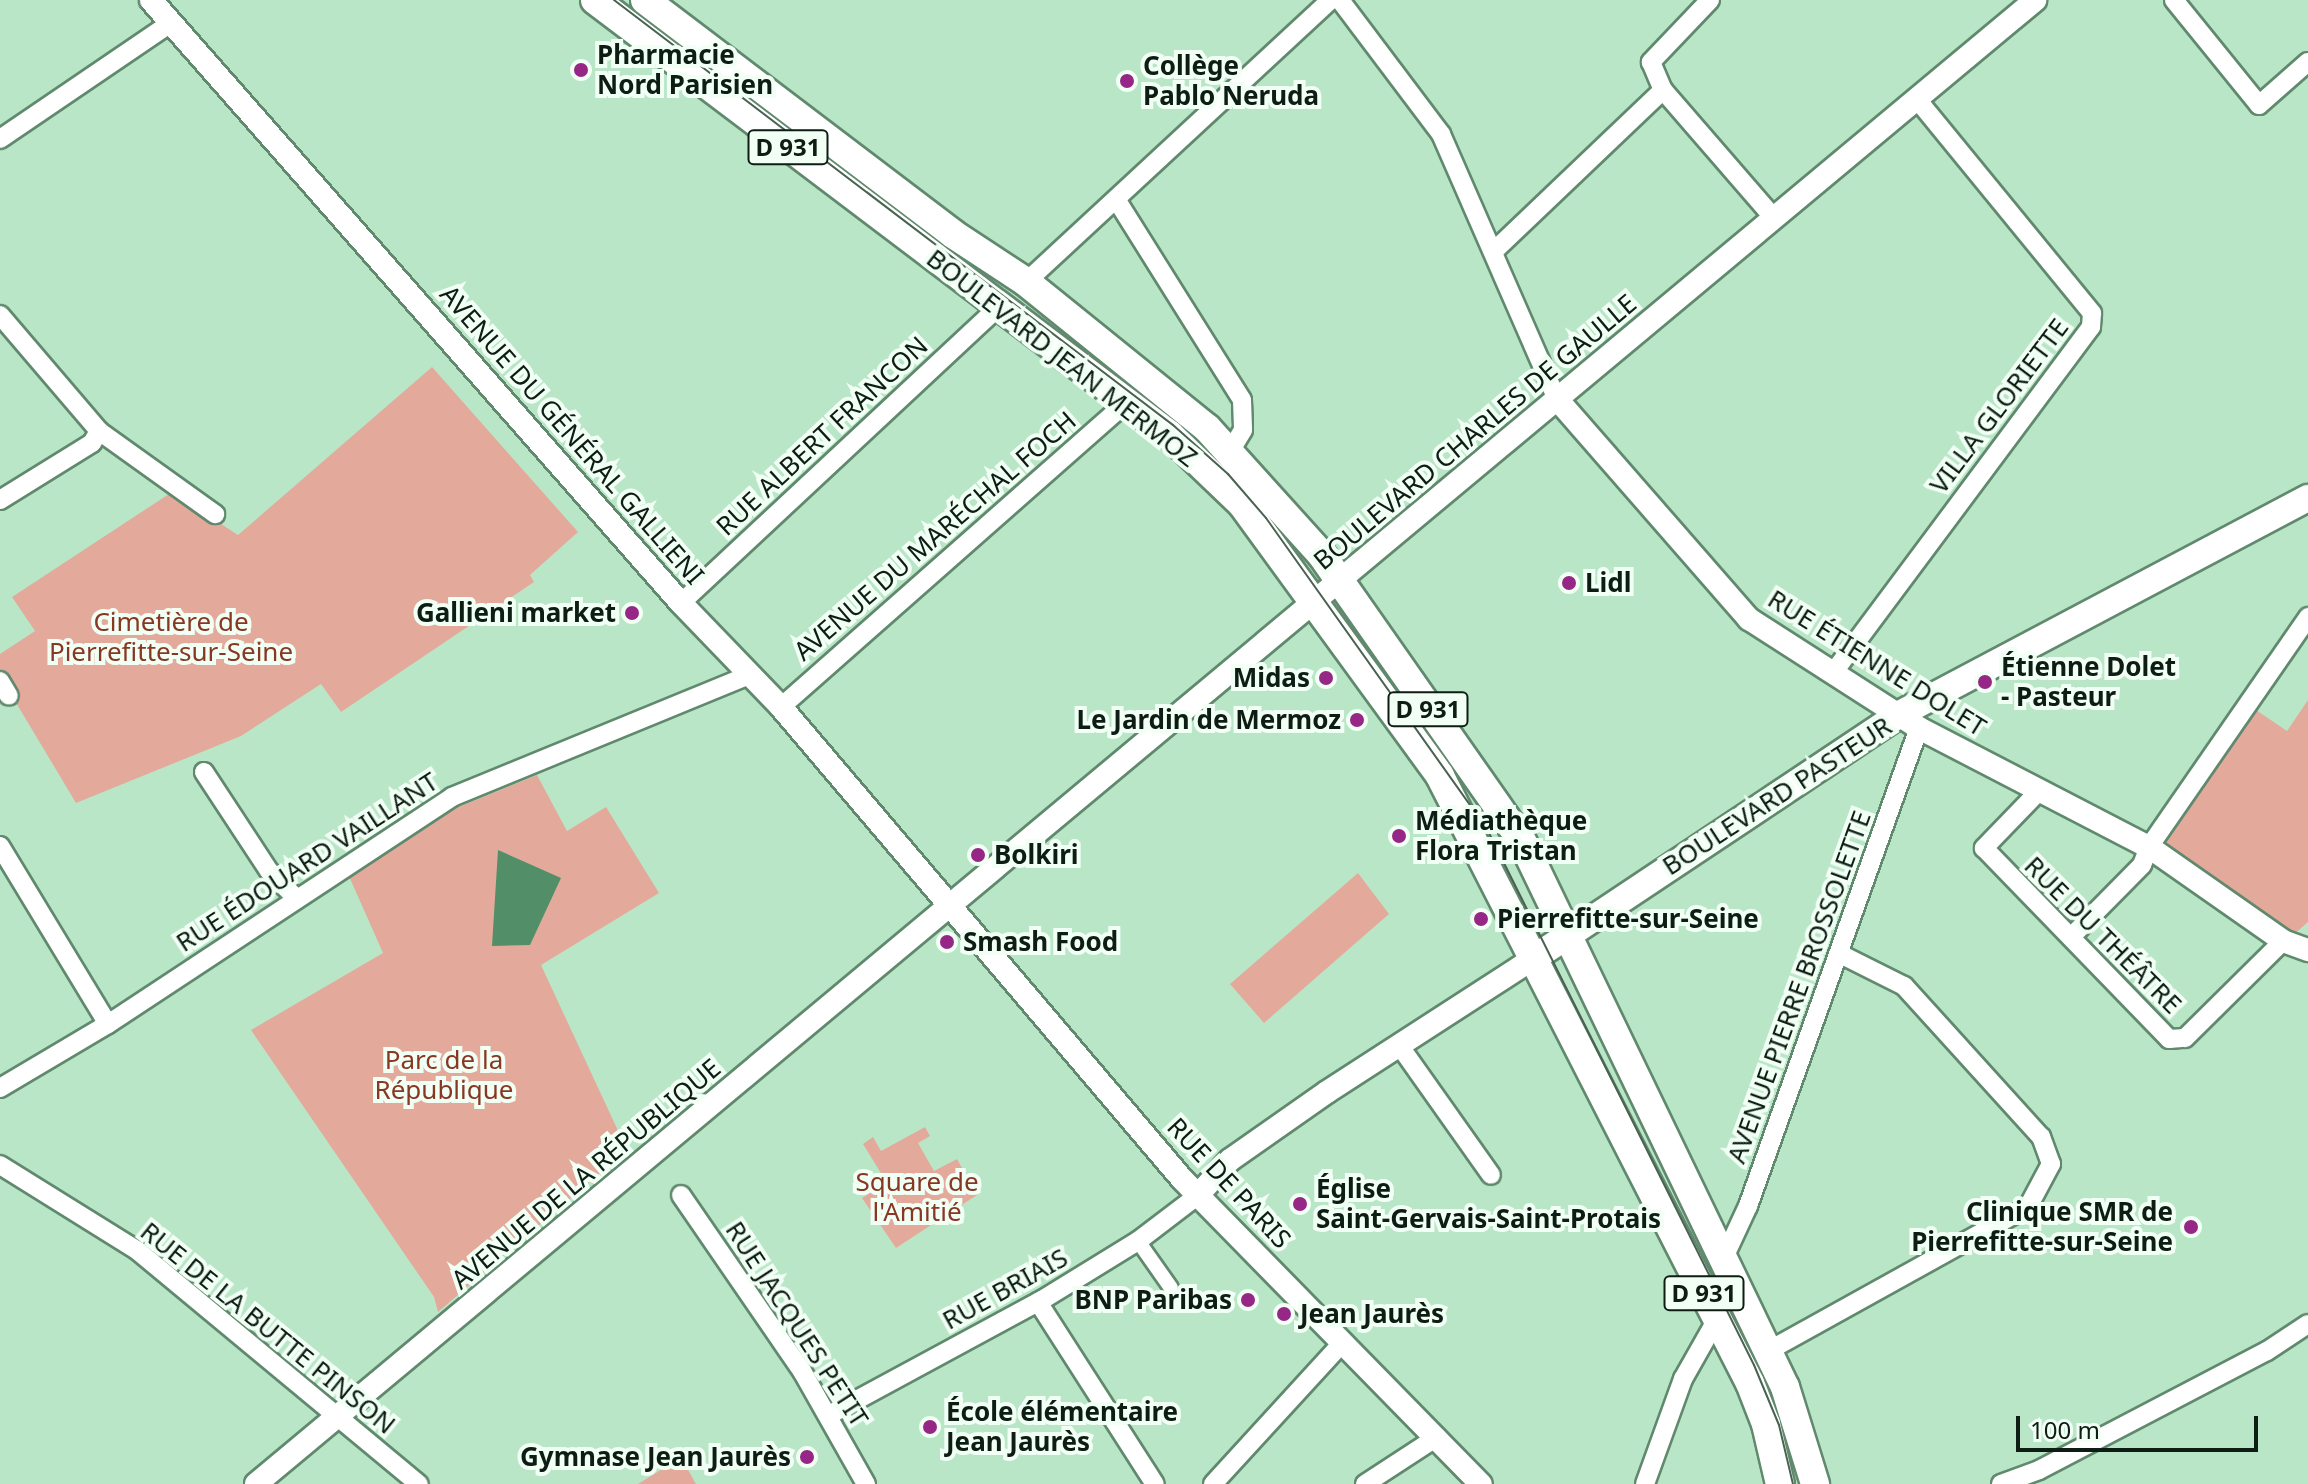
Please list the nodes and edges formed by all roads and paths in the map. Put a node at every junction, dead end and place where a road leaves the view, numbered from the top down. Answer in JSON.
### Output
{"nodes":[{"id":1,"x":151,"y":0,"type":"edge"},
{"id":2,"x":595,"y":0,"type":"edge"},
{"id":3,"x":645,"y":0,"type":"edge"},
{"id":4,"x":1331,"y":0,"type":"edge"},
{"id":5,"x":1340,"y":0,"type":"edge"},
{"id":6,"x":1710,"y":0,"type":"edge"},
{"id":7,"x":2035,"y":0,"type":"edge"},
{"id":8,"x":2174,"y":0,"type":"edge"},
{"id":9,"x":172,"y":22,"type":"junction"},
{"id":10,"x":2308,"y":62,"type":"edge"},
{"id":11,"x":1663,"y":90,"type":"junction"},
{"id":12,"x":1917,"y":99,"type":"junction"},
{"id":13,"x":0,"y":139,"type":"edge"},
{"id":14,"x":1116,"y":199,"type":"junction"},
{"id":15,"x":1774,"y":218,"type":"junction"},
{"id":16,"x":1495,"y":250,"type":"junction"},
{"id":17,"x":1026,"y":282,"type":"junction"},
{"id":18,"x":998,"y":307,"type":"junction"},
{"id":19,"x":0,"y":315,"type":"edge"},
{"id":20,"x":1557,"y":399,"type":"junction"},
{"id":21,"x":1124,"y":405,"type":"junction"},
{"id":22,"x":99,"y":431,"type":"junction"},
{"id":23,"x":1231,"y":450,"type":"junction"},
{"id":24,"x":2308,"y":498,"type":"edge"},
{"id":25,"x":0,"y":500,"type":"edge"},
{"id":26,"x":215,"y":514,"type":"dead end"},
{"id":27,"x":1341,"y":581,"type":"junction"},
{"id":28,"x":681,"y":603,"type":"junction"},
{"id":29,"x":1312,"y":605,"type":"junction"},
{"id":30,"x":2308,"y":617,"type":"edge"},
{"id":31,"x":1833,"y":673,"type":"junction"},
{"id":32,"x":749,"y":675,"type":"junction"},
{"id":33,"x":781,"y":707,"type":"junction"},
{"id":34,"x":1908,"y":722,"type":"junction"},
{"id":35,"x":204,"y":772,"type":"dead end"},
{"id":36,"x":2040,"y":790,"type":"junction"},
{"id":37,"x":0,"y":846,"type":"edge"},
{"id":38,"x":2149,"y":847,"type":"junction"},
{"id":39,"x":295,"y":897,"type":"junction"},
{"id":40,"x":951,"y":907,"type":"junction"},
{"id":41,"x":1566,"y":936,"type":"junction"},
{"id":42,"x":2071,"y":937,"type":"junction"},
{"id":43,"x":2283,"y":941,"type":"junction"},
{"id":44,"x":2308,"y":950,"type":"edge"},
{"id":45,"x":1840,"y":954,"type":"junction"},
{"id":46,"x":1531,"y":960,"type":"junction"},
{"id":47,"x":108,"y":1024,"type":"junction"},
{"id":48,"x":1399,"y":1045,"type":"junction"},
{"id":49,"x":0,"y":1088,"type":"edge"},
{"id":50,"x":0,"y":1165,"type":"edge"},
{"id":51,"x":1491,"y":1175,"type":"dead end"},
{"id":52,"x":681,"y":1195,"type":"dead end"},
{"id":53,"x":1197,"y":1196,"type":"junction"},
{"id":54,"x":1138,"y":1241,"type":"junction"},
{"id":55,"x":1722,"y":1262,"type":"junction"},
{"id":56,"x":1171,"y":1288,"type":"dead end"},
{"id":57,"x":1038,"y":1302,"type":"junction"},
{"id":58,"x":1717,"y":1319,"type":"junction"},
{"id":59,"x":2308,"y":1324,"type":"edge"},
{"id":60,"x":1342,"y":1343,"type":"junction"},
{"id":61,"x":1768,"y":1351,"type":"junction"},
{"id":62,"x":829,"y":1415,"type":"junction"},
{"id":63,"x":337,"y":1417,"type":"junction"},
{"id":64,"x":1437,"y":1437,"type":"junction"},
{"id":65,"x":256,"y":1484,"type":"edge"},
{"id":66,"x":419,"y":1484,"type":"edge"},
{"id":67,"x":866,"y":1484,"type":"edge"},
{"id":68,"x":1155,"y":1484,"type":"edge"},
{"id":69,"x":1213,"y":1484,"type":"edge"},
{"id":70,"x":1365,"y":1484,"type":"edge"},
{"id":71,"x":1481,"y":1484,"type":"edge"},
{"id":72,"x":1645,"y":1484,"type":"edge"},
{"id":73,"x":1780,"y":1484,"type":"edge"},
{"id":74,"x":1815,"y":1484,"type":"edge"},
{"id":75,"x":2001,"y":1484,"type":"edge"}],
"edges":[{"from":1,"to":9,"type":"street","name":"AVENUE DU GÉNÉRAL GALLIENI"},
{"from":2,"to":18,"type":"main road","name":"BOULEVARD JEAN MERMOZ","number":"D 931"},
{"from":3,"to":17,"type":"main road","name":"BOULEVARD JEAN MERMOZ","number":"D 931"},
{"from":4,"to":14,"type":"street"},
{"from":5,"to":16,"type":"street"},
{"from":6,"to":11,"type":"street"},
{"from":7,"to":12,"type":"street","name":"BOULEVARD CHARLES DE GAULLE"},
{"from":8,"to":10,"type":"street"},
{"from":9,"to":13,"type":"street"},
{"from":9,"to":28,"type":"street","name":"AVENUE DU GÉNÉRAL GALLIENI"},
{"from":11,"to":15,"type":"street"},
{"from":11,"to":16,"type":"street"},
{"from":12,"to":15,"type":"street","name":"BOULEVARD CHARLES DE GAULLE"},
{"from":12,"to":31,"type":"street","name":"VILLA GLORIETTE"},
{"from":14,"to":17,"type":"street"},
{"from":14,"to":23,"type":"street"},
{"from":15,"to":20,"type":"street","name":"BOULEVARD CHARLES DE GAULLE"},
{"from":16,"to":20,"type":"street"},
{"from":17,"to":23,"type":"main road","name":"BOULEVARD JEAN MERMOZ","number":"D 931"},
{"from":18,"to":21,"type":"main road","name":"BOULEVARD JEAN MERMOZ","number":"D 931"},
{"from":18,"to":28,"type":"street","name":"RUE ALBERT FRANCON"},
{"from":19,"to":22,"type":"street"},
{"from":20,"to":27,"type":"street","name":"BOULEVARD CHARLES DE GAULLE"},
{"from":20,"to":31,"type":"street","name":"RUE ÉTIENNE DOLET"},
{"from":21,"to":29,"type":"main road","name":"BOULEVARD JEAN MERMOZ","number":"D 931"},
{"from":21,"to":33,"type":"street","name":"AVENUE DU MARÉCHAL FOCH"},
{"from":22,"to":25,"type":"street"},
{"from":22,"to":26,"type":"street"},
{"from":23,"to":27,"type":"main road","name":"BOULEVARD JEAN MERMOZ","number":"D 931"},
{"from":24,"to":34,"type":"main road","name":"BOULEVARD PASTEUR"},
{"from":27,"to":29,"type":"street","name":"BOULEVARD CHARLES DE GAULLE"},
{"from":27,"to":41,"type":"main road","name":"BOULEVARD JEAN MERMOZ","number":"D 931"},
{"from":28,"to":32,"type":"street","name":"AVENUE DU GÉNÉRAL GALLIENI"},
{"from":29,"to":40,"type":"street","name":"BOULEVARD CHARLES DE GAULLE"},
{"from":29,"to":46,"type":"main road","name":"BOULEVARD JEAN MERMOZ","number":"D 931"},
{"from":30,"to":38,"type":"street"},
{"from":31,"to":34,"type":"street","name":"RUE ÉTIENNE DOLET"},
{"from":32,"to":33,"type":"street","name":"AVENUE DU GÉNÉRAL GALLIENI"},
{"from":32,"to":39,"type":"street","name":"RUE ÉDOUARD VAILLANT"},
{"from":33,"to":40,"type":"street","name":"AVENUE DU GÉNÉRAL GALLIENI"},
{"from":34,"to":36,"type":"street","name":"RUE ÉTIENNE DOLET"},
{"from":34,"to":41,"type":"main road","name":"BOULEVARD PASTEUR"},
{"from":34,"to":45,"type":"street","name":"AVENUE PIERRE BROSSOLETTE"},
{"from":35,"to":39,"type":"street"},
{"from":36,"to":38,"type":"street","name":"RUE ÉTIENNE DOLET"},
{"from":36,"to":42,"type":"street","name":"RUE DU THÉÂTRE"},
{"from":37,"to":47,"type":"street"},
{"from":38,"to":42,"type":"street"},
{"from":38,"to":43,"type":"street","name":"RUE ÉTIENNE DOLET"},
{"from":39,"to":47,"type":"street","name":"RUE ÉDOUARD VAILLANT"},
{"from":40,"to":53,"type":"street","name":"RUE DE PARIS"},
{"from":40,"to":63,"type":"street","name":"AVENUE DE LA RÉPUBLIQUE"},
{"from":41,"to":46,"type":"main road","name":"BOULEVARD PASTEUR"},
{"from":41,"to":55,"type":"main road","name":"BOULEVARD JEAN MERMOZ","number":"D 931"},
{"from":42,"to":43,"type":"street","name":"RUE DU THÉÂTRE"},
{"from":43,"to":44,"type":"street","name":"RUE ÉTIENNE DOLET"},
{"from":45,"to":55,"type":"street","name":"AVENUE PIERRE BROSSOLETTE"},
{"from":45,"to":61,"type":"street"},
{"from":46,"to":48,"type":"street","name":"BOULEVARD PASTEUR"},
{"from":46,"to":58,"type":"main road","name":"BOULEVARD JEAN MERMOZ","number":"D 931"},
{"from":47,"to":49,"type":"street","name":"RUE ÉDOUARD VAILLANT"},
{"from":48,"to":51,"type":"street"},
{"from":48,"to":53,"type":"street","name":"BOULEVARD PASTEUR"},
{"from":50,"to":63,"type":"street","name":"RUE DE LA BUTTE PINSON"},
{"from":52,"to":62,"type":"street","name":"RUE JACQUES PETIT"},
{"from":53,"to":54,"type":"street","name":"RUE BRIAIS"},
{"from":53,"to":60,"type":"street","name":"RUE DE PARIS"},
{"from":54,"to":56,"type":"street"},
{"from":54,"to":57,"type":"street","name":"RUE BRIAIS"},
{"from":55,"to":61,"type":"main road","name":"BOULEVARD JEAN MERMOZ","number":"D 931"},
{"from":57,"to":62,"type":"street","name":"RUE BRIAIS"},
{"from":57,"to":68,"type":"street"},
{"from":58,"to":72,"type":"street"},
{"from":58,"to":73,"type":"main road","name":"BOULEVARD JEAN MERMOZ","number":"D 931"},
{"from":59,"to":75,"type":"street"},
{"from":60,"to":64,"type":"street","name":"RUE DE PARIS"},
{"from":60,"to":69,"type":"street"},
{"from":61,"to":74,"type":"main road","name":"BOULEVARD JEAN MERMOZ","number":"D 931"},
{"from":62,"to":67,"type":"street","name":"RUE JACQUES PETIT"},
{"from":63,"to":65,"type":"street","name":"AVENUE DE LA RÉPUBLIQUE"},
{"from":63,"to":66,"type":"street","name":"RUE DE LA BUTTE PINSON"},
{"from":64,"to":70,"type":"street"},
{"from":64,"to":71,"type":"street","name":"RUE DE PARIS"}]}
